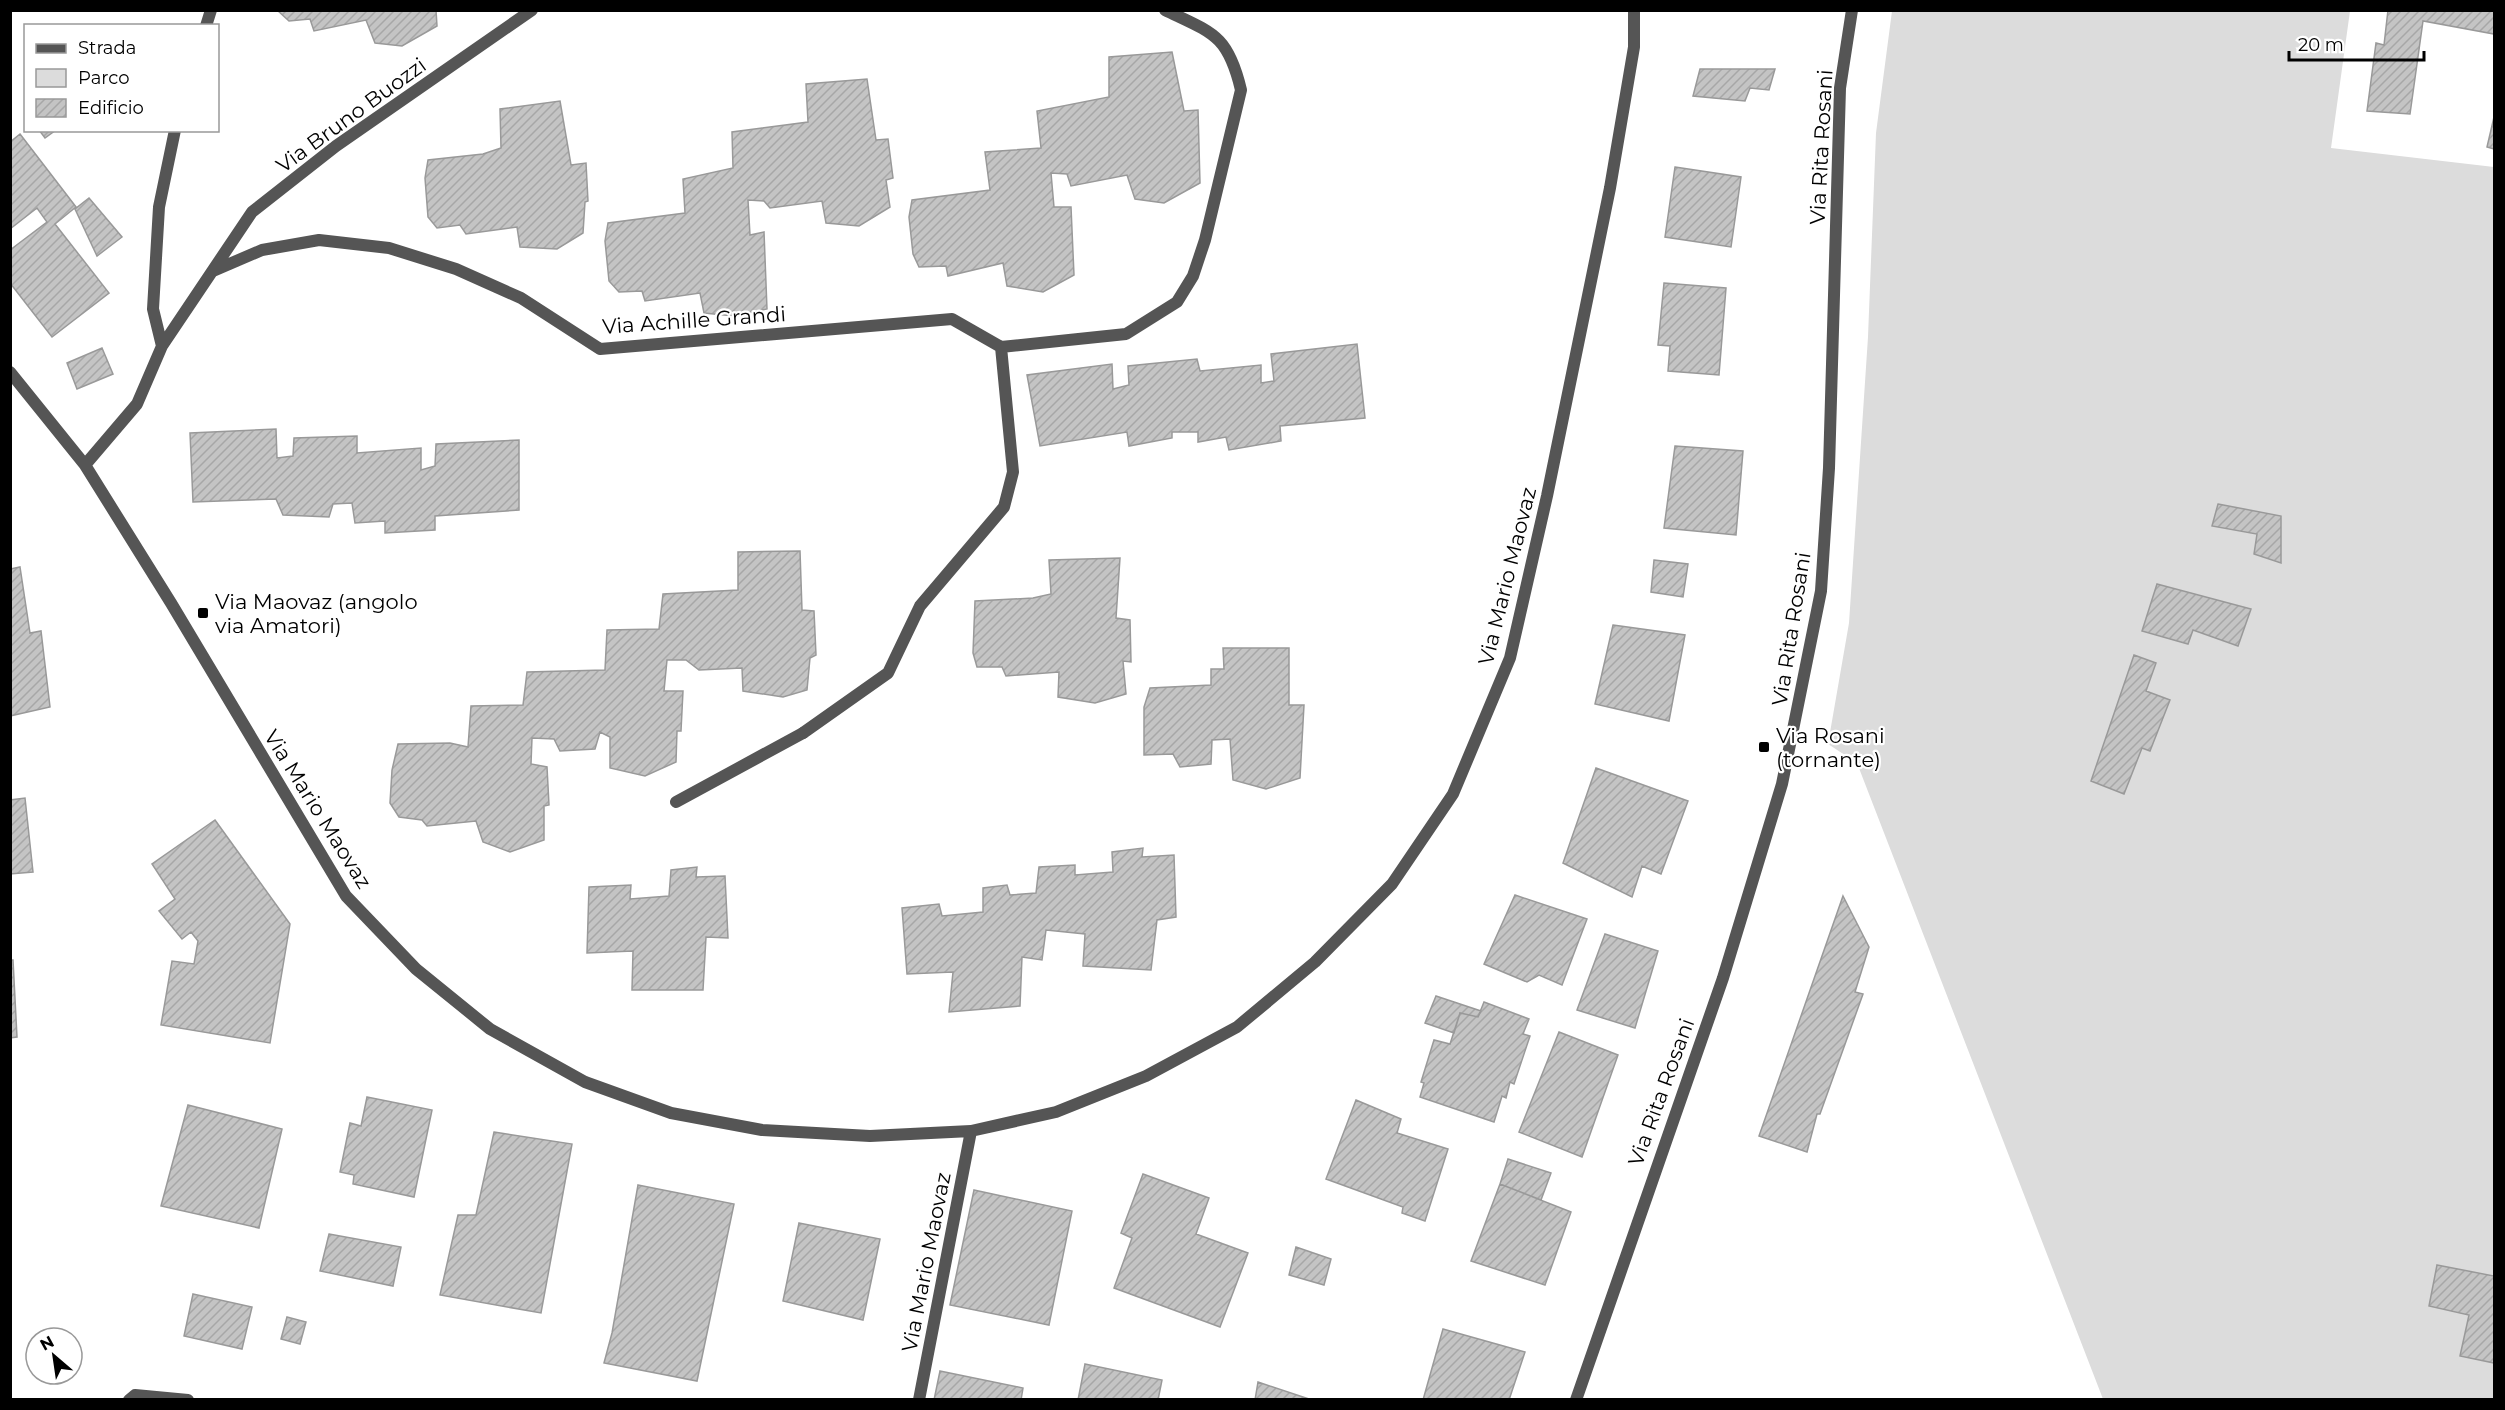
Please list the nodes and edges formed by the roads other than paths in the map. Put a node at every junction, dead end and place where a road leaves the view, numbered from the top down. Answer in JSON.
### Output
{"nodes":[{"id":1,"x":532,"y":10,"type":"edge"},
{"id":2,"x":1165,"y":10,"type":"edge"},
{"id":3,"x":1634,"y":10,"type":"edge"},
{"id":4,"x":1852,"y":10,"type":"edge"},
{"id":5,"x":175,"y":132,"type":"edge"},
{"id":6,"x":213,"y":271,"type":"junction"},
{"id":7,"x":162,"y":346,"type":"junction"},
{"id":8,"x":1001,"y":347,"type":"junction"},
{"id":9,"x":10,"y":372,"type":"edge"},
{"id":10,"x":85,"y":465,"type":"junction"},
{"id":11,"x":676,"y":802,"type":"dead end"},
{"id":12,"x":971,"y":1131,"type":"junction"},
{"id":13,"x":129,"y":1400,"type":"edge"},
{"id":14,"x":188,"y":1400,"type":"edge"},
{"id":15,"x":919,"y":1400,"type":"edge"},
{"id":16,"x":1576,"y":1400,"type":"edge"}],
"edges":[{"from":1,"to":6,"type":"street","name":"Via Bruno Buozzi"},
{"from":2,"to":8,"type":"street"},
{"from":3,"to":12,"type":"street","name":"Via Mario Maovaz"},
{"from":4,"to":16,"type":"street","name":"Via Rita Rosani"},
{"from":5,"to":7,"type":"street"},
{"from":6,"to":7,"type":"street"},
{"from":6,"to":8,"type":"street","name":"Via Achille Grandi"},
{"from":7,"to":10,"type":"street"},
{"from":8,"to":11,"type":"street"},
{"from":9,"to":10,"type":"street","name":"Via Mario Maovaz"},
{"from":10,"to":12,"type":"street","name":"Via Mario Maovaz"},
{"from":12,"to":15,"type":"street","name":"Via Mario Maovaz"},
{"from":13,"to":14,"type":"street"}]}
